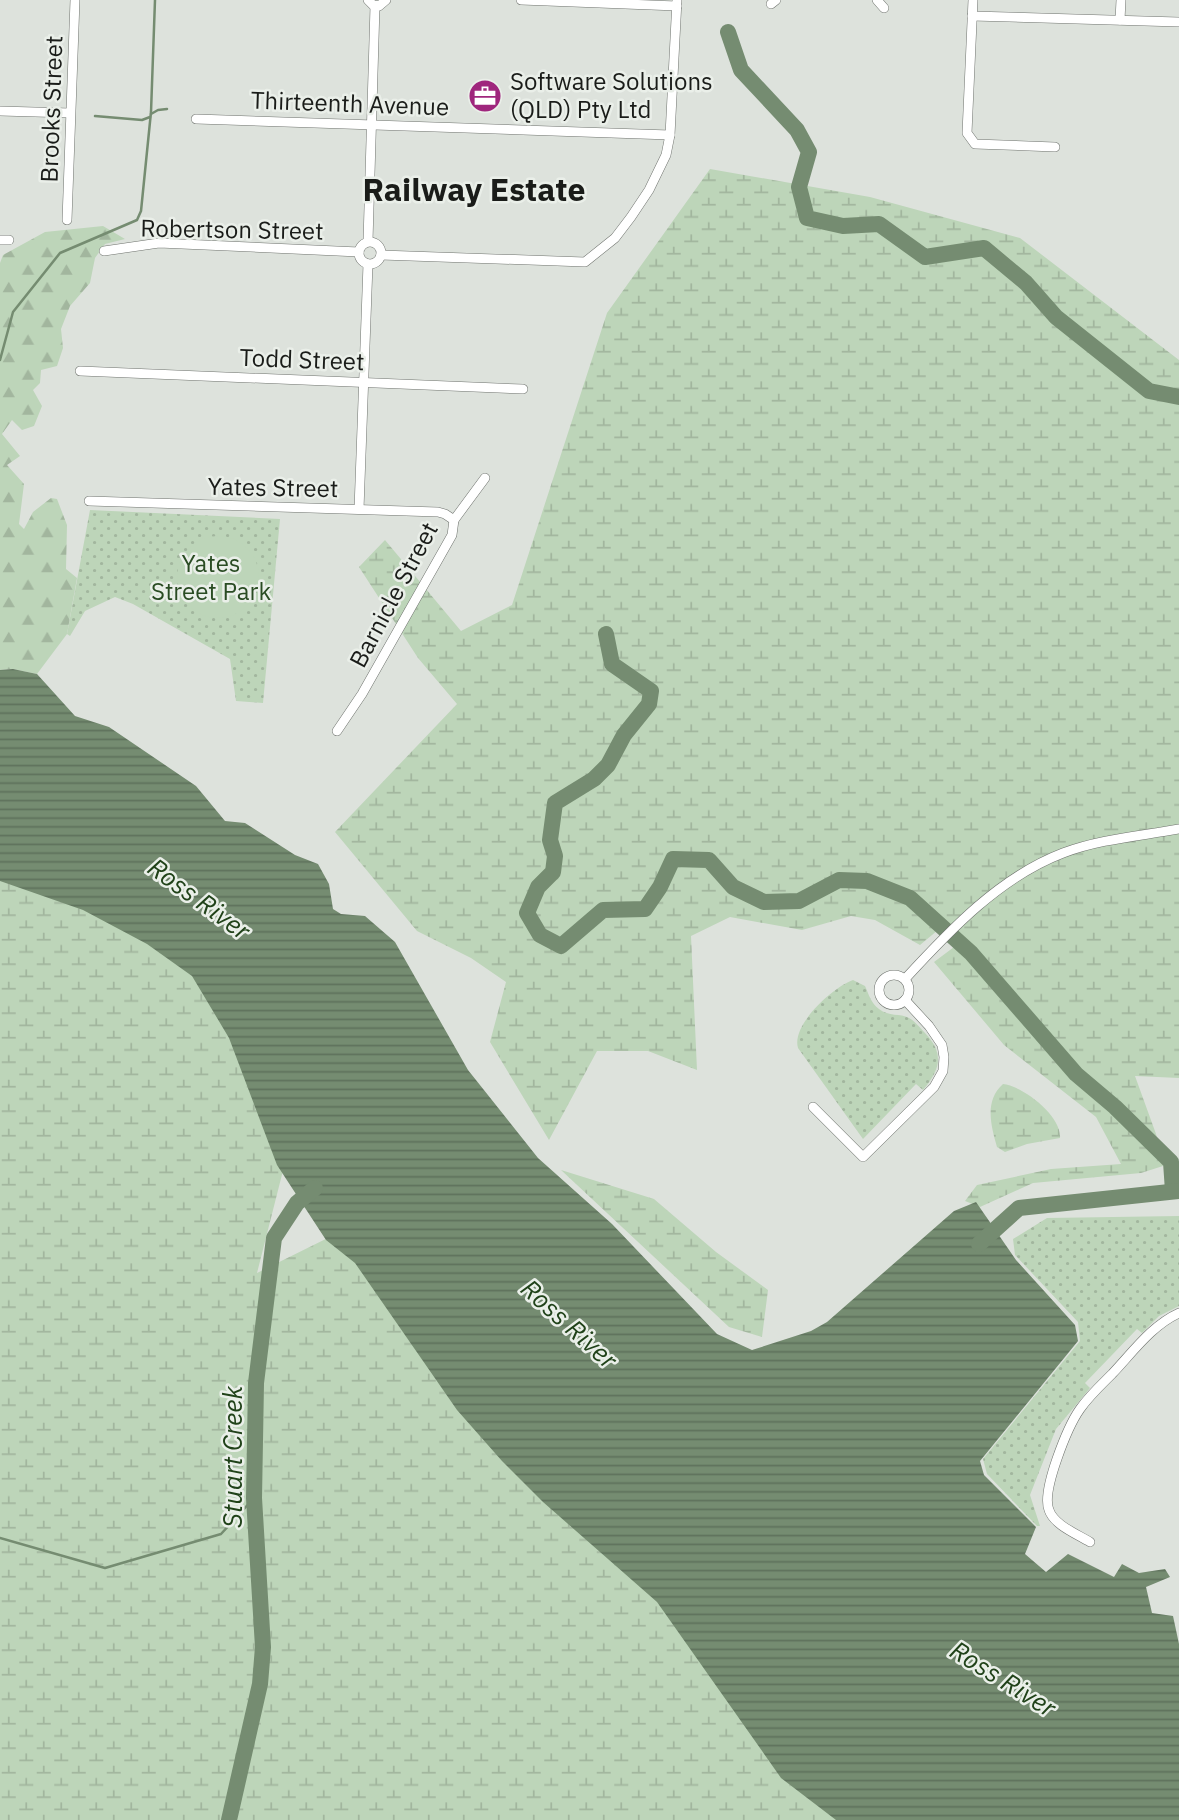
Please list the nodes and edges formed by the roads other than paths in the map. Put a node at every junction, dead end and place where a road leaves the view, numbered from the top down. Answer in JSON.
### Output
{"nodes":[{"id":1,"x":75,"y":0,"type":"edge"},
{"id":2,"x":386,"y":0,"type":"edge"},
{"id":3,"x":521,"y":0,"type":"edge"},
{"id":4,"x":877,"y":0,"type":"edge"},
{"id":5,"x":973,"y":0,"type":"edge"},
{"id":6,"x":1121,"y":0,"type":"edge"},
{"id":7,"x":372,"y":3,"type":"edge"},
{"id":8,"x":677,"y":3,"type":"edge"},
{"id":9,"x":884,"y":8,"type":"dead end"},
{"id":10,"x":972,"y":16,"type":"junction"},
{"id":11,"x":1120,"y":19,"type":"junction"},
{"id":12,"x":1179,"y":22,"type":"edge"},
{"id":13,"x":0,"y":111,"type":"edge"},
{"id":14,"x":70,"y":113,"type":"junction"},
{"id":15,"x":197,"y":119,"type":"dead end"},
{"id":16,"x":372,"y":123,"type":"junction"},
{"id":17,"x":670,"y":135,"type":"junction"},
{"id":18,"x":1055,"y":146,"type":"dead end"},
{"id":19,"x":67,"y":220,"type":"dead end"},
{"id":20,"x":368,"y":241,"type":"junction"},
{"id":21,"x":104,"y":251,"type":"dead end"},
{"id":22,"x":359,"y":252,"type":"junction"},
{"id":23,"x":381,"y":255,"type":"junction"},
{"id":24,"x":368,"y":264,"type":"junction"},
{"id":25,"x":80,"y":371,"type":"dead end"},
{"id":26,"x":363,"y":382,"type":"junction"},
{"id":27,"x":523,"y":389,"type":"dead end"},
{"id":28,"x":485,"y":478,"type":"dead end"},
{"id":29,"x":89,"y":501,"type":"dead end"},
{"id":30,"x":359,"y":509,"type":"junction"},
{"id":31,"x":454,"y":520,"type":"junction"},
{"id":32,"x":337,"y":732,"type":"dead end"},
{"id":33,"x":1179,"y":829,"type":"edge"},
{"id":34,"x":905,"y":979,"type":"junction"},
{"id":35,"x":905,"y":1000,"type":"junction"},
{"id":36,"x":813,"y":1107,"type":"dead end"},
{"id":37,"x":1179,"y":1313,"type":"edge"},
{"id":38,"x":1090,"y":1542,"type":"dead end"}],
"edges":[{"from":1,"to":14,"type":"street","name":"Brooks Street"},
{"from":2,"to":7,"type":"street"},
{"from":3,"to":8,"type":"street"},
{"from":4,"to":9,"type":"street"},
{"from":5,"to":10,"type":"street"},
{"from":6,"to":11,"type":"street"},
{"from":7,"to":16,"type":"street"},
{"from":8,"to":17,"type":"street"},
{"from":10,"to":11,"type":"street"},
{"from":10,"to":18,"type":"street"},
{"from":11,"to":12,"type":"street"},
{"from":13,"to":14,"type":"street"},
{"from":14,"to":19,"type":"street","name":"Brooks Street"},
{"from":15,"to":16,"type":"street","name":"Thirteenth Avenue"},
{"from":16,"to":17,"type":"street","name":"Thirteenth Avenue"},
{"from":16,"to":20,"type":"street"},
{"from":17,"to":23,"type":"street"},
{"from":20,"to":22,"type":"street"},
{"from":20,"to":23,"type":"street"},
{"from":21,"to":22,"type":"street","name":"Robertson Street"},
{"from":22,"to":24,"type":"street"},
{"from":23,"to":24,"type":"street"},
{"from":24,"to":26,"type":"street"},
{"from":25,"to":26,"type":"street","name":"Todd Street"},
{"from":26,"to":27,"type":"street","name":"Todd Street"},
{"from":26,"to":30,"type":"street"},
{"from":28,"to":31,"type":"street","name":"Barnicle Street"},
{"from":29,"to":30,"type":"street","name":"Yates Street"},
{"from":30,"to":31,"type":"street","name":"Yates Street"},
{"from":31,"to":32,"type":"street","name":"Barnicle Street"},
{"from":33,"to":34,"type":"street"},
{"from":34,"to":35,"type":"street"},
{"from":34,"to":35,"type":"street"},
{"from":35,"to":36,"type":"street"},
{"from":37,"to":38,"type":"street"}]}
